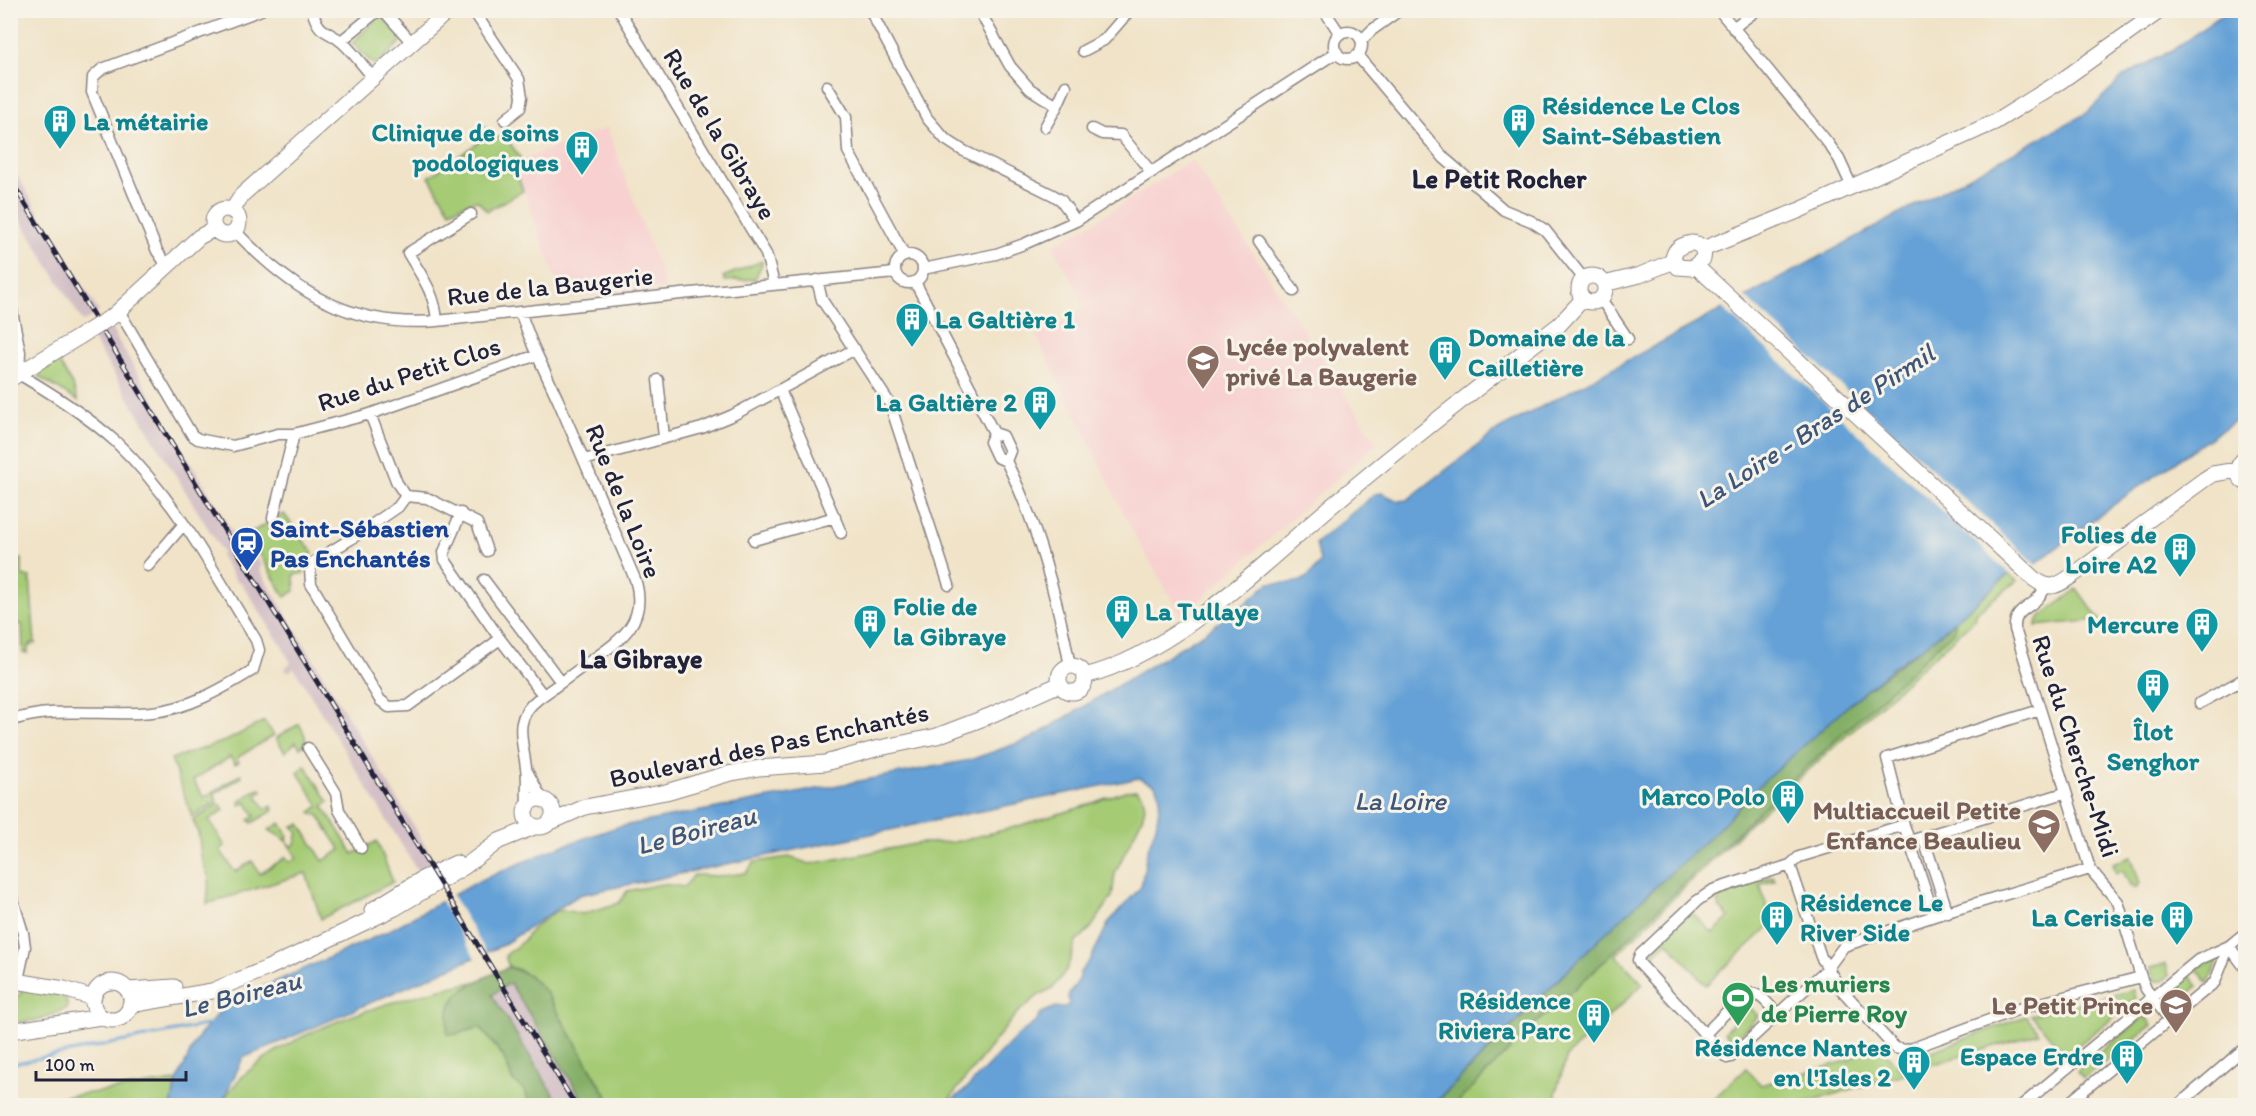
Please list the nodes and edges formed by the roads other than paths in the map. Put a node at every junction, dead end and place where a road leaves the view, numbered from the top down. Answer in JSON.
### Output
{"nodes":[{"id":1,"x":261,"y":10,"type":"edge"},
{"id":2,"x":312,"y":10,"type":"edge"},
{"id":3,"x":378,"y":10,"type":"edge"},
{"id":4,"x":384,"y":10,"type":"edge"},
{"id":5,"x":449,"y":10,"type":"edge"},
{"id":6,"x":473,"y":10,"type":"edge"},
{"id":7,"x":619,"y":10,"type":"edge"},
{"id":8,"x":870,"y":10,"type":"edge"},
{"id":9,"x":979,"y":10,"type":"edge"},
{"id":10,"x":1130,"y":10,"type":"edge"},
{"id":11,"x":1324,"y":10,"type":"edge"},
{"id":12,"x":1400,"y":10,"type":"edge"},
{"id":13,"x":1719,"y":10,"type":"edge"},
{"id":14,"x":1757,"y":10,"type":"edge"},
{"id":15,"x":2161,"y":10,"type":"edge"},
{"id":16,"x":1733,"y":28,"type":"junction"},
{"id":17,"x":1340,"y":34,"type":"junction"},
{"id":18,"x":1360,"y":37,"type":"junction"},
{"id":19,"x":341,"y":41,"type":"junction"},
{"id":20,"x":413,"y":44,"type":"junction"},
{"id":21,"x":1083,"y":51,"type":"dead end"},
{"id":22,"x":1337,"y":52,"type":"junction"},
{"id":23,"x":1357,"y":55,"type":"junction"},
{"id":24,"x":374,"y":79,"type":"junction"},
{"id":25,"x":827,"y":86,"type":"dead end"},
{"id":26,"x":1066,"y":86,"type":"dead end"},
{"id":27,"x":1057,"y":106,"type":"junction"},
{"id":28,"x":505,"y":120,"type":"dead end"},
{"id":29,"x":1045,"y":127,"type":"dead end"},
{"id":30,"x":1092,"y":129,"type":"dead end"},
{"id":31,"x":1152,"y":173,"type":"junction"},
{"id":32,"x":1852,"y":187,"type":"junction"},
{"id":33,"x":232,"y":210,"type":"junction"},
{"id":34,"x":471,"y":214,"type":"dead end"},
{"id":35,"x":1076,"y":221,"type":"junction"},
{"id":36,"x":214,"y":229,"type":"junction"},
{"id":37,"x":236,"y":232,"type":"junction"},
{"id":38,"x":1259,"y":242,"type":"dead end"},
{"id":39,"x":1703,"y":249,"type":"junction"},
{"id":40,"x":904,"y":256,"type":"junction"},
{"id":41,"x":1674,"y":261,"type":"junction"},
{"id":42,"x":168,"y":267,"type":"junction"},
{"id":43,"x":923,"y":269,"type":"junction"},
{"id":44,"x":1699,"y":270,"type":"junction"},
{"id":45,"x":896,"y":273,"type":"junction"},
{"id":46,"x":1584,"y":279,"type":"junction"},
{"id":47,"x":817,"y":280,"type":"junction"},
{"id":48,"x":915,"y":282,"type":"junction"},
{"id":49,"x":774,"y":284,"type":"junction"},
{"id":50,"x":1604,"y":284,"type":"junction"},
{"id":51,"x":1294,"y":291,"type":"dead end"},
{"id":52,"x":1583,"y":299,"type":"junction"},
{"id":53,"x":1601,"y":299,"type":"junction"},
{"id":54,"x":10,"y":301,"type":"edge"},
{"id":55,"x":520,"y":312,"type":"junction"},
{"id":56,"x":116,"y":313,"type":"junction"},
{"id":57,"x":437,"y":321,"type":"junction"},
{"id":58,"x":1628,"y":339,"type":"dead end"},
{"id":59,"x":855,"y":349,"type":"junction"},
{"id":60,"x":537,"y":355,"type":"junction"},
{"id":61,"x":13,"y":374,"type":"edge"},
{"id":62,"x":658,"y":380,"type":"dead end"},
{"id":63,"x":780,"y":390,"type":"junction"},
{"id":64,"x":370,"y":414,"type":"junction"},
{"id":65,"x":294,"y":434,"type":"junction"},
{"id":66,"x":664,"y":437,"type":"junction"},
{"id":67,"x":584,"y":459,"type":"junction"},
{"id":68,"x":2243,"y":470,"type":"edge"},
{"id":69,"x":406,"y":496,"type":"junction"},
{"id":70,"x":462,"y":513,"type":"junction"},
{"id":71,"x":835,"y":517,"type":"junction"},
{"id":72,"x":273,"y":518,"type":"dead end"},
{"id":73,"x":184,"y":524,"type":"junction"},
{"id":74,"x":841,"y":533,"type":"dead end"},
{"id":75,"x":754,"y":540,"type":"dead end"},
{"id":76,"x":486,"y":551,"type":"dead end"},
{"id":77,"x":148,"y":566,"type":"dead end"},
{"id":78,"x":483,"y":579,"type":"dead end"},
{"id":79,"x":2040,"y":583,"type":"junction"},
{"id":80,"x":949,"y":585,"type":"dead end"},
{"id":81,"x":500,"y":639,"type":"junction"},
{"id":82,"x":1070,"y":666,"type":"junction"},
{"id":83,"x":1085,"y":676,"type":"junction"},
{"id":84,"x":2246,"y":678,"type":"edge"},
{"id":85,"x":561,"y":682,"type":"junction"},
{"id":86,"x":1060,"y":684,"type":"junction"},
{"id":87,"x":543,"y":695,"type":"junction"},
{"id":88,"x":2200,"y":703,"type":"dead end"},
{"id":89,"x":2040,"y":710,"type":"junction"},
{"id":90,"x":10,"y":721,"type":"edge"},
{"id":91,"x":308,"y":748,"type":"dead end"},
{"id":92,"x":526,"y":771,"type":"junction"},
{"id":93,"x":2065,"y":791,"type":"junction"},
{"id":94,"x":547,"y":802,"type":"junction"},
{"id":95,"x":585,"y":807,"type":"junction"},
{"id":96,"x":528,"y":815,"type":"junction"},
{"id":97,"x":551,"y":822,"type":"junction"},
{"id":98,"x":1904,"y":825,"type":"junction"},
{"id":99,"x":1923,"y":837,"type":"junction"},
{"id":100,"x":1910,"y":841,"type":"junction"},
{"id":101,"x":361,"y":848,"type":"dead end"},
{"id":102,"x":1790,"y":865,"type":"junction"},
{"id":103,"x":2090,"y":869,"type":"junction"},
{"id":104,"x":10,"y":890,"type":"edge"},
{"id":105,"x":1948,"y":913,"type":"junction"},
{"id":106,"x":1934,"y":916,"type":"junction"},
{"id":107,"x":2246,"y":932,"type":"edge"},
{"id":108,"x":2229,"y":946,"type":"junction"},
{"id":109,"x":1827,"y":969,"type":"junction"},
{"id":110,"x":2246,"y":969,"type":"edge"},
{"id":111,"x":2141,"y":977,"type":"junction"},
{"id":112,"x":14,"y":980,"type":"edge"},
{"id":113,"x":95,"y":996,"type":"junction"},
{"id":114,"x":129,"y":997,"type":"junction"},
{"id":115,"x":2152,"y":997,"type":"junction"},
{"id":116,"x":1777,"y":1013,"type":"junction"},
{"id":117,"x":101,"y":1017,"type":"junction"},
{"id":118,"x":2169,"y":1019,"type":"junction"},
{"id":119,"x":57,"y":1024,"type":"junction"},
{"id":120,"x":10,"y":1031,"type":"edge"},
{"id":121,"x":1704,"y":1035,"type":"junction"},
{"id":122,"x":2246,"y":1047,"type":"edge"},
{"id":123,"x":2021,"y":1106,"type":"edge"},
{"id":124,"x":2065,"y":1106,"type":"edge"},
{"id":125,"x":2176,"y":1106,"type":"edge"}],
"edges":[{"from":1,"to":42,"type":"street"},
{"from":2,"to":19,"type":"street"},
{"from":3,"to":19,"type":"street"},
{"from":4,"to":20,"type":"street"},
{"from":5,"to":20,"type":"main road"},
{"from":6,"to":28,"type":"street"},
{"from":7,"to":49,"type":"street","name":"Rue de la Gibraye"},
{"from":8,"to":35,"type":"street"},
{"from":9,"to":27,"type":"street"},
{"from":10,"to":21,"type":"street"},
{"from":11,"to":17,"type":"street"},
{"from":12,"to":18,"type":"street"},
{"from":13,"to":16,"type":"street"},
{"from":14,"to":16,"type":"street"},
{"from":15,"to":32,"type":"main road"},
{"from":16,"to":32,"type":"street"},
{"from":17,"to":18,"type":"street"},
{"from":17,"to":22,"type":"street"},
{"from":18,"to":23,"type":"street"},
{"from":19,"to":24,"type":"street"},
{"from":20,"to":24,"type":"main road"},
{"from":22,"to":23,"type":"street"},
{"from":22,"to":31,"type":"street"},
{"from":23,"to":46,"type":"street"},
{"from":24,"to":33,"type":"main road"},
{"from":25,"to":40,"type":"street"},
{"from":26,"to":27,"type":"street"},
{"from":27,"to":29,"type":"street"},
{"from":30,"to":31,"type":"street"},
{"from":31,"to":35,"type":"street"},
{"from":32,"to":39,"type":"main road"},
{"from":33,"to":36,"type":"main road"},
{"from":33,"to":37,"type":"main road"},
{"from":34,"to":57,"type":"street"},
{"from":35,"to":43,"type":"street"},
{"from":36,"to":37,"type":"main road"},
{"from":36,"to":42,"type":"main road"},
{"from":37,"to":57,"type":"street","name":"Rue de la Baugerie"},
{"from":38,"to":51,"type":"street"},
{"from":39,"to":41,"type":"main road"},
{"from":39,"to":44,"type":"main road"},
{"from":40,"to":43,"type":"street"},
{"from":40,"to":45,"type":"street"},
{"from":41,"to":44,"type":"main road"},
{"from":41,"to":50,"type":"main road"},
{"from":42,"to":56,"type":"main road"},
{"from":43,"to":48,"type":"street"},
{"from":44,"to":79,"type":"main road"},
{"from":45,"to":47,"type":"street","name":"Rue de la Baugerie"},
{"from":45,"to":48,"type":"street"},
{"from":46,"to":50,"type":"main road"},
{"from":46,"to":52,"type":"main road"},
{"from":47,"to":49,"type":"street","name":"Rue de la Baugerie"},
{"from":47,"to":59,"type":"street"},
{"from":48,"to":82,"type":"street"},
{"from":49,"to":55,"type":"street","name":"Rue de la Baugerie"},
{"from":50,"to":53,"type":"main road"},
{"from":52,"to":53,"type":"main road"},
{"from":52,"to":83,"type":"main road"},
{"from":53,"to":58,"type":"street"},
{"from":54,"to":61,"type":"street"},
{"from":55,"to":57,"type":"street","name":"Rue de la Baugerie"},
{"from":55,"to":60,"type":"street","name":"Rue de la Loire"},
{"from":56,"to":61,"type":"main road","bridge":true},
{"from":56,"to":65,"type":"street","name":"Rue du Petit Clos"},
{"from":59,"to":63,"type":"street"},
{"from":59,"to":80,"type":"street"},
{"from":60,"to":64,"type":"street","name":"Rue du Petit Clos"},
{"from":60,"to":67,"type":"street","name":"Rue de la Loire"},
{"from":61,"to":73,"type":"street"},
{"from":62,"to":66,"type":"street"},
{"from":63,"to":66,"type":"street"},
{"from":63,"to":71,"type":"street"},
{"from":64,"to":65,"type":"street","name":"Rue du Petit Clos"},
{"from":64,"to":69,"type":"street"},
{"from":65,"to":72,"type":"street","name":"Rue du Petit Clos"},
{"from":66,"to":67,"type":"street"},
{"from":67,"to":85,"type":"street","name":"Rue de la Loire"},
{"from":68,"to":79,"type":"main road"},
{"from":69,"to":70,"type":"street"},
{"from":69,"to":81,"type":"street"},
{"from":70,"to":76,"type":"street"},
{"from":70,"to":81,"type":"street"},
{"from":71,"to":74,"type":"street"},
{"from":71,"to":75,"type":"street"},
{"from":73,"to":77,"type":"street"},
{"from":73,"to":90,"type":"street"},
{"from":78,"to":85,"type":"street"},
{"from":79,"to":89,"type":"street","name":"Rue du Cherche-Midi"},
{"from":81,"to":87,"type":"street"},
{"from":82,"to":83,"type":"main road"},
{"from":82,"to":86,"type":"main road"},
{"from":83,"to":86,"type":"main road"},
{"from":84,"to":88,"type":"street"},
{"from":85,"to":87,"type":"street","name":"Rue de la Loire"},
{"from":86,"to":95,"type":"main road","name":"Boulevard des Pas Enchantés"},
{"from":87,"to":92,"type":"street","name":"Rue de la Loire"},
{"from":89,"to":93,"type":"street","name":"Rue du Cherche-Midi"},
{"from":89,"to":98,"type":"street"},
{"from":91,"to":101,"type":"street"},
{"from":92,"to":94,"type":"street","name":"Rue de la Loire"},
{"from":92,"to":96,"type":"street","name":"Rue de la Loire"},
{"from":93,"to":99,"type":"street"},
{"from":93,"to":103,"type":"street","name":"Rue du Cherche-Midi"},
{"from":94,"to":95,"type":"main road","name":"Boulevard des Pas Enchantés"},
{"from":94,"to":96,"type":"main road"},
{"from":94,"to":97,"type":"main road"},
{"from":95,"to":97,"type":"main road","name":"Boulevard des Pas Enchantés"},
{"from":96,"to":97,"type":"main road"},
{"from":96,"to":114,"type":"main road"},
{"from":98,"to":100,"type":"street"},
{"from":98,"to":102,"type":"street"},
{"from":99,"to":100,"type":"street"},
{"from":99,"to":105,"type":"street"},
{"from":100,"to":106,"type":"street"},
{"from":102,"to":109,"type":"street"},
{"from":102,"to":121,"type":"street"},
{"from":103,"to":105,"type":"street"},
{"from":103,"to":111,"type":"street","name":"Rue du Cherche-Midi"},
{"from":104,"to":112,"type":"street"},
{"from":105,"to":106,"type":"street"},
{"from":106,"to":109,"type":"street"},
{"from":107,"to":108,"type":"street"},
{"from":108,"to":110,"type":"street"},
{"from":108,"to":115,"type":"street"},
{"from":108,"to":118,"type":"street"},
{"from":109,"to":111,"type":"street"},
{"from":109,"to":116,"type":"street"},
{"from":111,"to":115,"type":"street","name":"Rue du Cherche-Midi"},
{"from":112,"to":113,"type":"main road"},
{"from":113,"to":114,"type":"main road"},
{"from":113,"to":117,"type":"main road"},
{"from":113,"to":119,"type":"main road"},
{"from":114,"to":117,"type":"main road"},
{"from":115,"to":118,"type":"street","name":"Rue du Cherche-Midi"},
{"from":115,"to":123,"type":"street"},
{"from":116,"to":121,"type":"street"},
{"from":116,"to":121,"type":"street"},
{"from":117,"to":119,"type":"main road"},
{"from":118,"to":124,"type":"street"},
{"from":119,"to":120,"type":"main road"},
{"from":122,"to":125,"type":"street"}]}
